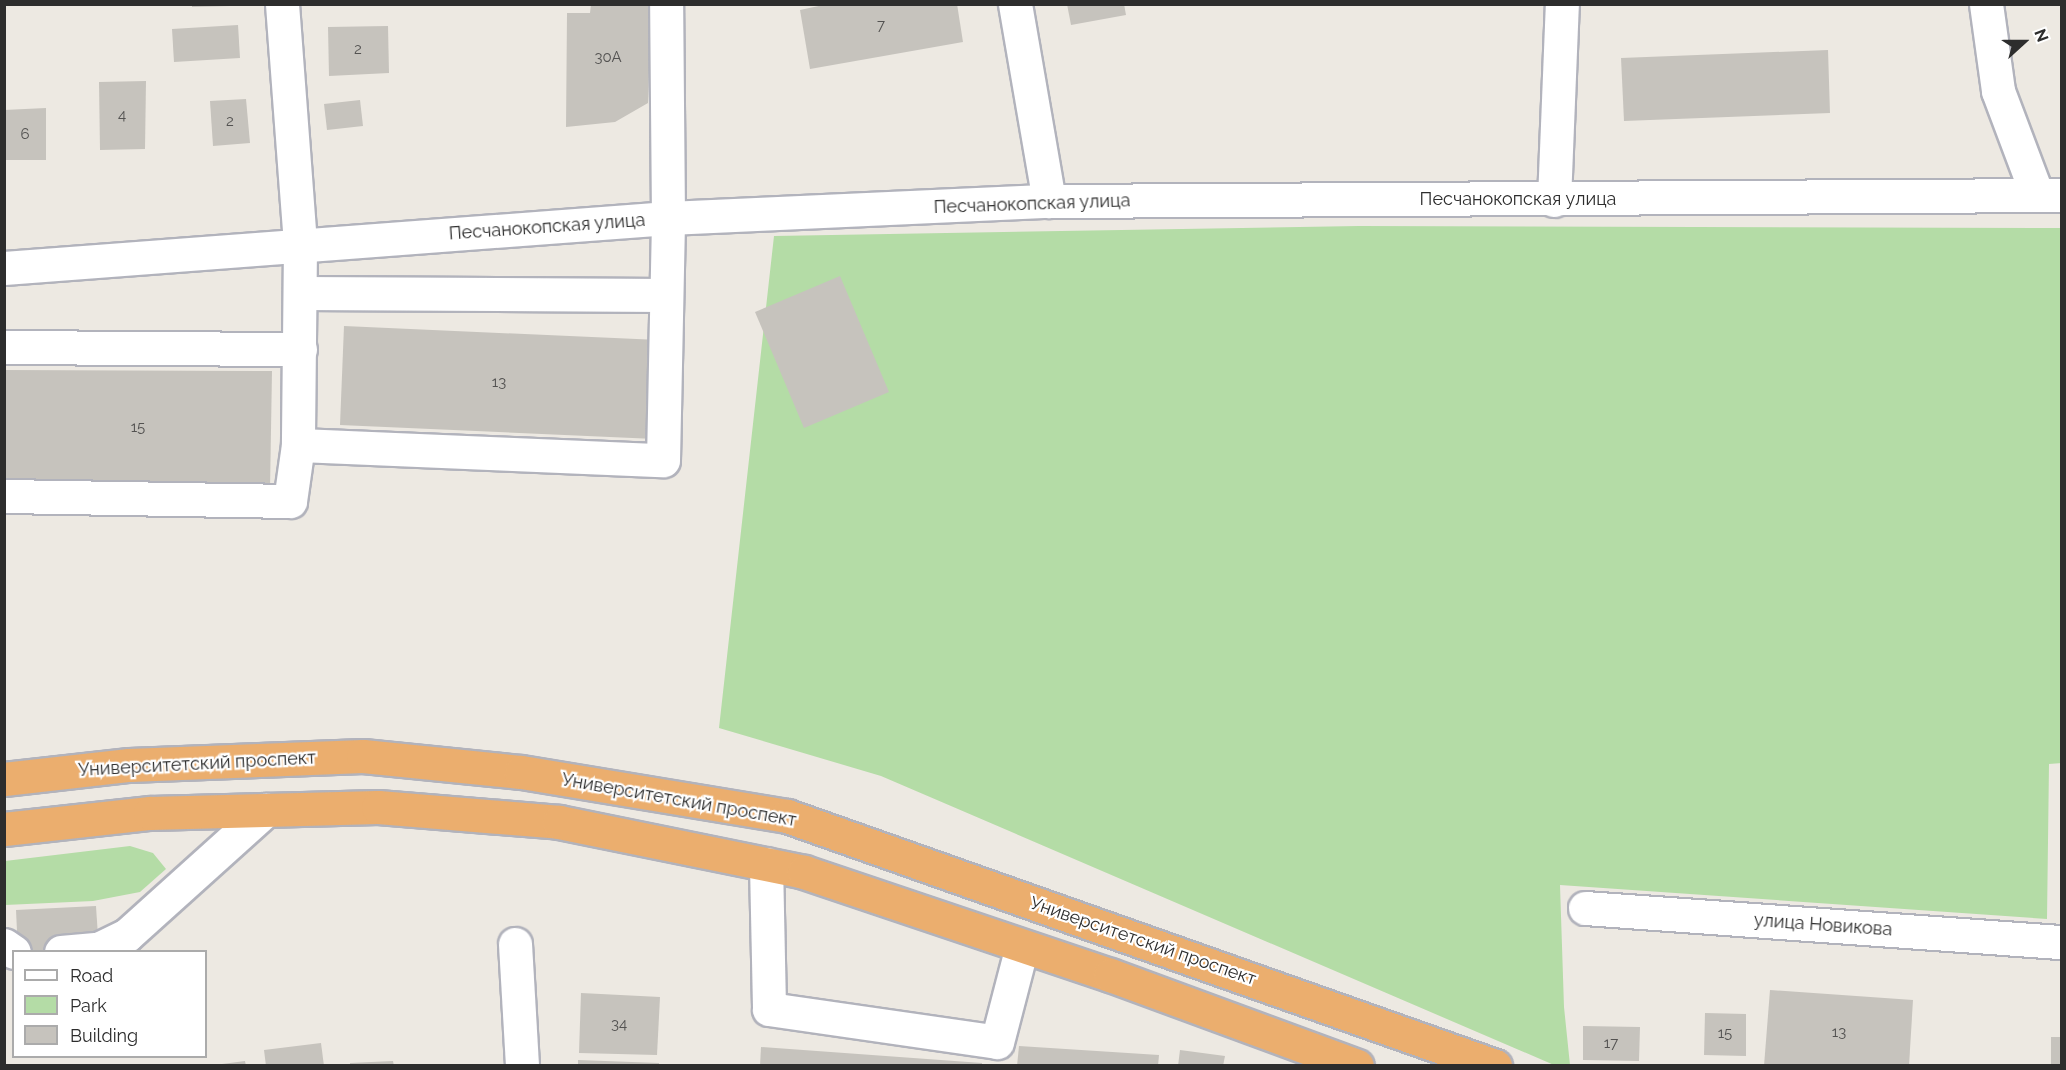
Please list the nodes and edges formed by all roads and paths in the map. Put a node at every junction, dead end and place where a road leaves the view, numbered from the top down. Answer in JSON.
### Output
{"nodes":[{"id":1,"x":282,"y":4,"type":"edge"},
{"id":2,"x":666,"y":4,"type":"edge"},
{"id":3,"x":1015,"y":4,"type":"edge"},
{"id":4,"x":1562,"y":4,"type":"edge"},
{"id":5,"x":1986,"y":4,"type":"edge"},
{"id":6,"x":2049,"y":195,"type":"edge"},
{"id":7,"x":1554,"y":200,"type":"junction"},
{"id":8,"x":1049,"y":201,"type":"junction"},
{"id":9,"x":668,"y":218,"type":"junction"},
{"id":10,"x":300,"y":246,"type":"junction"},
{"id":11,"x":4,"y":268,"type":"edge"},
{"id":12,"x":300,"y":293,"type":"junction"},
{"id":13,"x":666,"y":295,"type":"junction"},
{"id":14,"x":4,"y":347,"type":"edge"},
{"id":15,"x":300,"y":349,"type":"junction"},
{"id":16,"x":298,"y":445,"type":"junction"},
{"id":17,"x":4,"y":496,"type":"edge"},
{"id":18,"x":4,"y":779,"type":"edge"},
{"id":19,"x":266,"y":810,"type":"junction"},
{"id":20,"x":4,"y":829,"type":"edge"},
{"id":21,"x":766,"y":864,"type":"junction"},
{"id":22,"x":1585,"y":908,"type":"dead end"},
{"id":23,"x":2061,"y":942,"type":"edge"},
{"id":24,"x":514,"y":944,"type":"dead end"},
{"id":25,"x":1022,"y":946,"type":"junction"},
{"id":26,"x":80,"y":950,"type":"edge"},
{"id":27,"x":996,"y":1054,"type":"edge"},
{"id":28,"x":522,"y":1065,"type":"edge"},
{"id":29,"x":1358,"y":1065,"type":"edge"},
{"id":30,"x":1494,"y":1065,"type":"edge"}],
"edges":[{"from":1,"to":10,"type":"street"},
{"from":2,"to":9,"type":"street"},
{"from":3,"to":8,"type":"street"},
{"from":4,"to":7,"type":"street"},
{"from":5,"to":6,"type":"street"},
{"from":6,"to":7,"type":"street","name":"Песчанокопская улица"},
{"from":7,"to":8,"type":"street","name":"Песчанокопская улица"},
{"from":8,"to":9,"type":"street","name":"Песчанокопская улица"},
{"from":9,"to":10,"type":"street","name":"Песчанокопская улица"},
{"from":9,"to":13,"type":"street"},
{"from":10,"to":11,"type":"street","name":"Песчанокопская улица"},
{"from":10,"to":12,"type":"street"},
{"from":12,"to":13,"type":"street"},
{"from":12,"to":15,"type":"street"},
{"from":13,"to":16,"type":"street"},
{"from":14,"to":15,"type":"street"},
{"from":15,"to":16,"type":"street"},
{"from":16,"to":17,"type":"street"},
{"from":18,"to":30,"type":"highway","name":"Университетский проспект"},
{"from":19,"to":20,"type":"highway"},
{"from":19,"to":21,"type":"highway"},
{"from":19,"to":26,"type":"street"},
{"from":21,"to":25,"type":"highway"},
{"from":21,"to":27,"type":"street"},
{"from":22,"to":23,"type":"street","name":"улица Новикова"},
{"from":24,"to":28,"type":"street"},
{"from":25,"to":27,"type":"street"},
{"from":25,"to":29,"type":"highway"}]}
